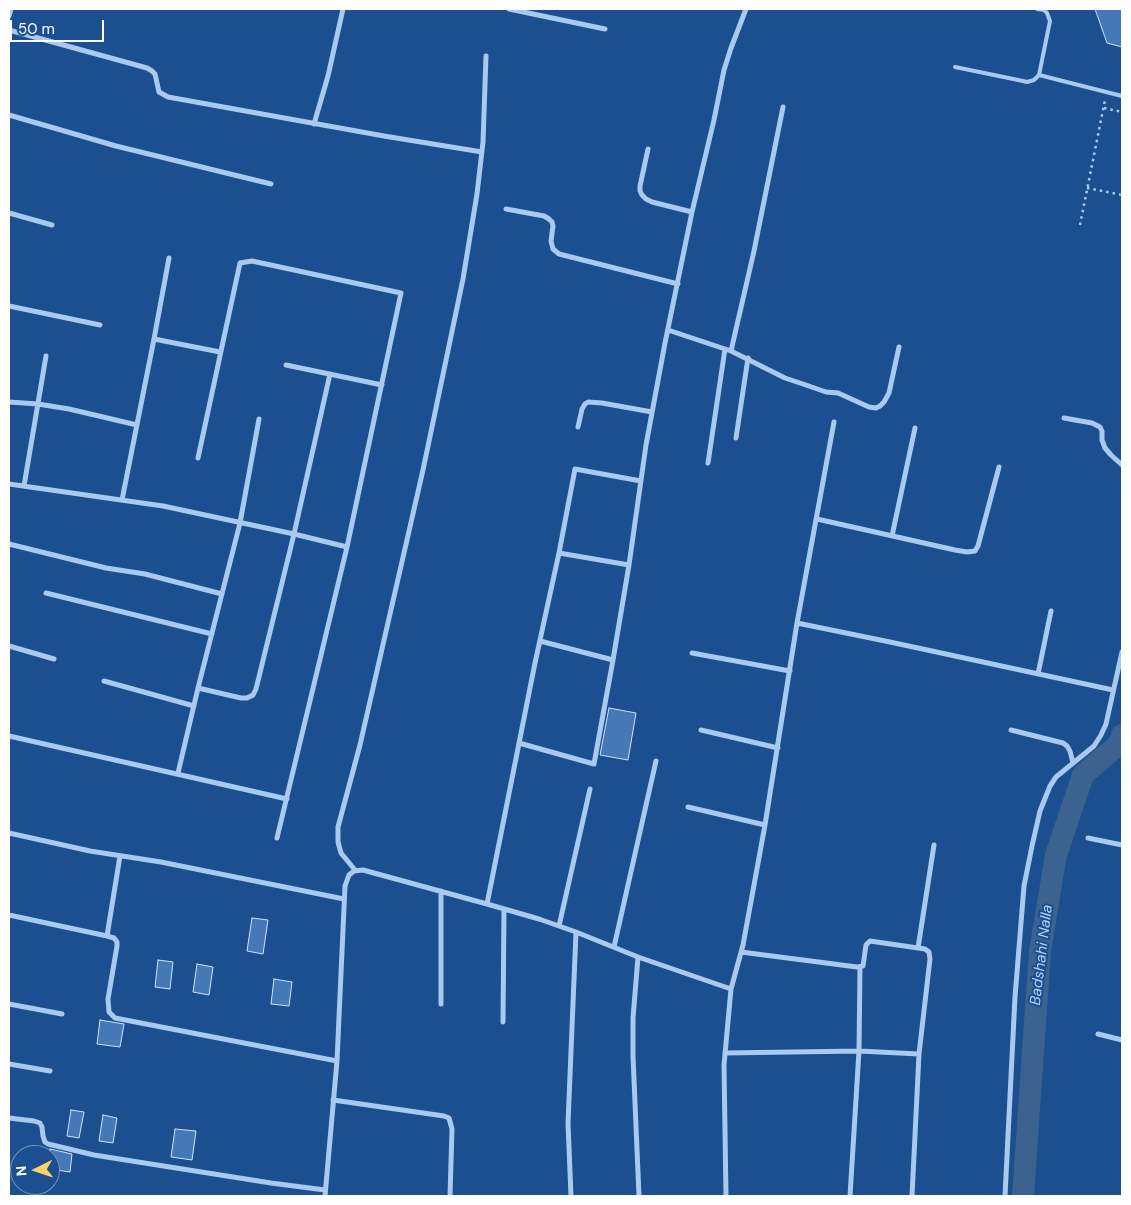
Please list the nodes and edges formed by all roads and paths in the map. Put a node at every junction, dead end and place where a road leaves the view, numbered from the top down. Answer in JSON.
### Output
{"nodes":[{"id":1,"x":11,"y":9,"type":"edge"},
{"id":2,"x":343,"y":9,"type":"edge"},
{"id":3,"x":509,"y":9,"type":"edge"},
{"id":4,"x":746,"y":9,"type":"edge"},
{"id":5,"x":1037,"y":9,"type":"edge"},
{"id":6,"x":9,"y":16,"type":"edge"},
{"id":7,"x":605,"y":29,"type":"dead end"},
{"id":8,"x":9,"y":30,"type":"edge"},
{"id":9,"x":486,"y":56,"type":"dead end"},
{"id":10,"x":955,"y":67,"type":"dead end"},
{"id":11,"x":1039,"y":75,"type":"junction"},
{"id":12,"x":1107,"y":92,"type":"junction"},
{"id":13,"x":1122,"y":96,"type":"edge"},
{"id":14,"x":782,"y":107,"type":"dead end"},
{"id":15,"x":1104,"y":108,"type":"junction"},
{"id":16,"x":1122,"y":112,"type":"edge"},
{"id":17,"x":9,"y":115,"type":"edge"},
{"id":18,"x":314,"y":124,"type":"junction"},
{"id":19,"x":648,"y":149,"type":"dead end"},
{"id":20,"x":482,"y":152,"type":"junction"},
{"id":21,"x":272,"y":184,"type":"dead end"},
{"id":22,"x":1088,"y":188,"type":"junction"},
{"id":23,"x":1122,"y":195,"type":"edge"},
{"id":24,"x":506,"y":209,"type":"dead end"},
{"id":25,"x":692,"y":212,"type":"junction"},
{"id":26,"x":9,"y":213,"type":"edge"},
{"id":27,"x":52,"y":224,"type":"dead end"},
{"id":28,"x":1080,"y":226,"type":"dead end"},
{"id":29,"x":169,"y":258,"type":"dead end"},
{"id":30,"x":678,"y":284,"type":"junction"},
{"id":31,"x":9,"y":306,"type":"edge"},
{"id":32,"x":100,"y":325,"type":"dead end"},
{"id":33,"x":668,"y":330,"type":"junction"},
{"id":34,"x":154,"y":339,"type":"junction"},
{"id":35,"x":899,"y":347,"type":"dead end"},
{"id":36,"x":725,"y":349,"type":"junction"},
{"id":37,"x":731,"y":351,"type":"junction"},
{"id":38,"x":220,"y":352,"type":"junction"},
{"id":39,"x":46,"y":356,"type":"dead end"},
{"id":40,"x":748,"y":358,"type":"junction"},
{"id":41,"x":286,"y":365,"type":"dead end"},
{"id":42,"x":330,"y":374,"type":"junction"},
{"id":43,"x":382,"y":385,"type":"junction"},
{"id":44,"x":9,"y":402,"type":"edge"},
{"id":45,"x":38,"y":404,"type":"junction"},
{"id":46,"x":652,"y":412,"type":"junction"},
{"id":47,"x":1064,"y":418,"type":"dead end"},
{"id":48,"x":259,"y":419,"type":"dead end"},
{"id":49,"x":834,"y":422,"type":"dead end"},
{"id":50,"x":137,"y":425,"type":"junction"},
{"id":51,"x":578,"y":428,"type":"dead end"},
{"id":52,"x":915,"y":428,"type":"dead end"},
{"id":53,"x":736,"y":438,"type":"dead end"},
{"id":54,"x":198,"y":458,"type":"dead end"},
{"id":55,"x":708,"y":463,"type":"dead end"},
{"id":56,"x":1122,"y":465,"type":"edge"},
{"id":57,"x":999,"y":466,"type":"dead end"},
{"id":58,"x":641,"y":481,"type":"junction"},
{"id":59,"x":9,"y":484,"type":"edge"},
{"id":60,"x":24,"y":486,"type":"junction"},
{"id":61,"x":122,"y":500,"type":"junction"},
{"id":62,"x":817,"y":519,"type":"junction"},
{"id":63,"x":240,"y":523,"type":"junction"},
{"id":64,"x":294,"y":534,"type":"junction"},
{"id":65,"x":892,"y":536,"type":"junction"},
{"id":66,"x":10,"y":544,"type":"edge"},
{"id":67,"x":347,"y":547,"type":"junction"},
{"id":68,"x":9,"y":552,"type":"edge"},
{"id":69,"x":559,"y":554,"type":"junction"},
{"id":70,"x":629,"y":565,"type":"junction"},
{"id":71,"x":46,"y":593,"type":"dead end"},
{"id":72,"x":222,"y":594,"type":"junction"},
{"id":73,"x":1051,"y":611,"type":"dead end"},
{"id":74,"x":797,"y":623,"type":"junction"},
{"id":75,"x":212,"y":634,"type":"junction"},
{"id":76,"x":540,"y":641,"type":"junction"},
{"id":77,"x":9,"y":646,"type":"edge"},
{"id":78,"x":1122,"y":652,"type":"edge"},
{"id":79,"x":692,"y":653,"type":"dead end"},
{"id":80,"x":54,"y":659,"type":"dead end"},
{"id":81,"x":613,"y":660,"type":"junction"},
{"id":82,"x":790,"y":672,"type":"junction"},
{"id":83,"x":1038,"y":674,"type":"junction"},
{"id":84,"x":104,"y":681,"type":"dead end"},
{"id":85,"x":198,"y":688,"type":"junction"},
{"id":86,"x":1113,"y":690,"type":"junction"},
{"id":87,"x":194,"y":706,"type":"junction"},
{"id":88,"x":701,"y":730,"type":"dead end"},
{"id":89,"x":1011,"y":730,"type":"dead end"},
{"id":90,"x":9,"y":736,"type":"edge"},
{"id":91,"x":519,"y":743,"type":"junction"},
{"id":92,"x":778,"y":748,"type":"junction"},
{"id":93,"x":656,"y":761,"type":"dead end"},
{"id":94,"x":1073,"y":763,"type":"junction"},
{"id":95,"x":178,"y":773,"type":"junction"},
{"id":96,"x":590,"y":789,"type":"dead end"},
{"id":97,"x":287,"y":799,"type":"junction"},
{"id":98,"x":688,"y":808,"type":"dead end"},
{"id":99,"x":765,"y":825,"type":"junction"},
{"id":100,"x":9,"y":833,"type":"edge"},
{"id":101,"x":278,"y":838,"type":"dead end"},
{"id":102,"x":1088,"y":838,"type":"dead end"},
{"id":103,"x":934,"y":845,"type":"dead end"},
{"id":104,"x":1122,"y":845,"type":"edge"},
{"id":105,"x":120,"y":856,"type":"junction"},
{"id":106,"x":356,"y":870,"type":"junction"},
{"id":107,"x":441,"y":891,"type":"junction"},
{"id":108,"x":344,"y":899,"type":"junction"},
{"id":109,"x":487,"y":904,"type":"junction"},
{"id":110,"x":504,"y":909,"type":"junction"},
{"id":111,"x":9,"y":915,"type":"edge"},
{"id":112,"x":560,"y":926,"type":"junction"},
{"id":113,"x":576,"y":932,"type":"junction"},
{"id":114,"x":107,"y":936,"type":"junction"},
{"id":115,"x":614,"y":947,"type":"junction"},
{"id":116,"x":918,"y":948,"type":"junction"},
{"id":117,"x":741,"y":952,"type":"junction"},
{"id":118,"x":638,"y":957,"type":"junction"},
{"id":119,"x":860,"y":967,"type":"junction"},
{"id":120,"x":732,"y":989,"type":"junction"},
{"id":121,"x":9,"y":1004,"type":"edge"},
{"id":122,"x":441,"y":1004,"type":"dead end"},
{"id":123,"x":62,"y":1014,"type":"dead end"},
{"id":124,"x":503,"y":1022,"type":"dead end"},
{"id":125,"x":1098,"y":1034,"type":"dead end"},
{"id":126,"x":1122,"y":1040,"type":"edge"},
{"id":127,"x":859,"y":1051,"type":"junction"},
{"id":128,"x":725,"y":1053,"type":"junction"},
{"id":129,"x":919,"y":1054,"type":"junction"},
{"id":130,"x":336,"y":1061,"type":"junction"},
{"id":131,"x":9,"y":1064,"type":"edge"},
{"id":132,"x":50,"y":1071,"type":"dead end"},
{"id":133,"x":334,"y":1100,"type":"junction"},
{"id":134,"x":9,"y":1118,"type":"edge"},
{"id":135,"x":325,"y":1190,"type":"junction"},
{"id":136,"x":325,"y":1196,"type":"edge"},
{"id":137,"x":450,"y":1196,"type":"edge"},
{"id":138,"x":571,"y":1196,"type":"edge"},
{"id":139,"x":639,"y":1196,"type":"edge"},
{"id":140,"x":726,"y":1196,"type":"edge"},
{"id":141,"x":850,"y":1196,"type":"edge"},
{"id":142,"x":912,"y":1196,"type":"edge"},
{"id":143,"x":1005,"y":1196,"type":"edge"}],
"edges":[{"from":1,"to":6,"type":"street"},
{"from":2,"to":18,"type":"street"},
{"from":3,"to":7,"type":"street"},
{"from":4,"to":25,"type":"street"},
{"from":5,"to":11,"type":"lane"},
{"from":8,"to":18,"type":"street"},
{"from":9,"to":20,"type":"street"},
{"from":10,"to":11,"type":"lane"},
{"from":11,"to":12,"type":"lane"},
{"from":12,"to":13,"type":"lane"},
{"from":12,"to":15,"type":"path"},
{"from":14,"to":37,"type":"street"},
{"from":15,"to":16,"type":"path"},
{"from":15,"to":22,"type":"path"},
{"from":17,"to":21,"type":"street"},
{"from":18,"to":20,"type":"street"},
{"from":19,"to":25,"type":"street"},
{"from":20,"to":106,"type":"street"},
{"from":22,"to":23,"type":"path"},
{"from":22,"to":28,"type":"path"},
{"from":24,"to":30,"type":"street"},
{"from":25,"to":30,"type":"street"},
{"from":26,"to":27,"type":"street"},
{"from":29,"to":34,"type":"street"},
{"from":30,"to":33,"type":"street"},
{"from":31,"to":32,"type":"street"},
{"from":33,"to":36,"type":"street"},
{"from":33,"to":46,"type":"street"},
{"from":34,"to":38,"type":"street"},
{"from":34,"to":50,"type":"street"},
{"from":35,"to":40,"type":"street"},
{"from":36,"to":37,"type":"street"},
{"from":36,"to":55,"type":"street"},
{"from":37,"to":40,"type":"street"},
{"from":38,"to":43,"type":"street"},
{"from":38,"to":54,"type":"street"},
{"from":39,"to":45,"type":"street"},
{"from":40,"to":53,"type":"street"},
{"from":41,"to":42,"type":"street"},
{"from":42,"to":43,"type":"street"},
{"from":42,"to":64,"type":"street"},
{"from":43,"to":67,"type":"street"},
{"from":44,"to":45,"type":"street"},
{"from":45,"to":50,"type":"street"},
{"from":45,"to":60,"type":"street"},
{"from":46,"to":51,"type":"street"},
{"from":46,"to":58,"type":"street"},
{"from":47,"to":56,"type":"street"},
{"from":48,"to":63,"type":"street"},
{"from":49,"to":62,"type":"street"},
{"from":50,"to":61,"type":"street"},
{"from":52,"to":65,"type":"street"},
{"from":57,"to":65,"type":"street"},
{"from":58,"to":69,"type":"street"},
{"from":58,"to":70,"type":"street"},
{"from":59,"to":60,"type":"street"},
{"from":60,"to":61,"type":"street"},
{"from":61,"to":63,"type":"street"},
{"from":62,"to":65,"type":"street"},
{"from":62,"to":74,"type":"street"},
{"from":63,"to":64,"type":"street"},
{"from":63,"to":72,"type":"street"},
{"from":64,"to":67,"type":"street"},
{"from":64,"to":85,"type":"street"},
{"from":66,"to":68,"type":"street"},
{"from":66,"to":72,"type":"street"},
{"from":67,"to":97,"type":"street"},
{"from":69,"to":70,"type":"street"},
{"from":69,"to":76,"type":"street"},
{"from":70,"to":81,"type":"street"},
{"from":71,"to":75,"type":"street"},
{"from":72,"to":75,"type":"street"},
{"from":73,"to":83,"type":"street"},
{"from":74,"to":82,"type":"street"},
{"from":74,"to":83,"type":"street"},
{"from":75,"to":85,"type":"street"},
{"from":76,"to":81,"type":"street"},
{"from":76,"to":91,"type":"street"},
{"from":77,"to":80,"type":"street"},
{"from":78,"to":86,"type":"street"},
{"from":79,"to":82,"type":"street"},
{"from":81,"to":91,"type":"street"},
{"from":82,"to":92,"type":"street"},
{"from":83,"to":86,"type":"street"},
{"from":84,"to":87,"type":"street"},
{"from":85,"to":87,"type":"street"},
{"from":86,"to":94,"type":"street"},
{"from":87,"to":95,"type":"street"},
{"from":88,"to":92,"type":"street"},
{"from":89,"to":94,"type":"street"},
{"from":90,"to":95,"type":"street"},
{"from":91,"to":109,"type":"street"},
{"from":92,"to":99,"type":"street"},
{"from":93,"to":115,"type":"street"},
{"from":94,"to":143,"type":"street"},
{"from":95,"to":97,"type":"street"},
{"from":96,"to":112,"type":"street"},
{"from":97,"to":101,"type":"street"},
{"from":98,"to":99,"type":"street"},
{"from":99,"to":117,"type":"street"},
{"from":100,"to":105,"type":"street"},
{"from":102,"to":104,"type":"street"},
{"from":103,"to":116,"type":"street"},
{"from":105,"to":108,"type":"street"},
{"from":105,"to":114,"type":"street"},
{"from":106,"to":107,"type":"street"},
{"from":106,"to":108,"type":"street"},
{"from":107,"to":109,"type":"street"},
{"from":107,"to":122,"type":"street"},
{"from":108,"to":130,"type":"street"},
{"from":109,"to":110,"type":"street"},
{"from":110,"to":112,"type":"street"},
{"from":110,"to":124,"type":"street"},
{"from":111,"to":114,"type":"street"},
{"from":112,"to":113,"type":"street"},
{"from":113,"to":115,"type":"street"},
{"from":113,"to":138,"type":"street"},
{"from":114,"to":130,"type":"street"},
{"from":115,"to":118,"type":"street"},
{"from":116,"to":119,"type":"street"},
{"from":116,"to":129,"type":"street"},
{"from":117,"to":119,"type":"street"},
{"from":117,"to":120,"type":"street"},
{"from":118,"to":120,"type":"street"},
{"from":118,"to":139,"type":"street"},
{"from":119,"to":127,"type":"street"},
{"from":120,"to":128,"type":"street"},
{"from":121,"to":123,"type":"street"},
{"from":125,"to":126,"type":"street"},
{"from":127,"to":128,"type":"street"},
{"from":127,"to":129,"type":"street"},
{"from":127,"to":141,"type":"street"},
{"from":128,"to":140,"type":"street"},
{"from":129,"to":142,"type":"street"},
{"from":130,"to":133,"type":"street"},
{"from":131,"to":132,"type":"street"},
{"from":133,"to":135,"type":"street"},
{"from":133,"to":137,"type":"street"},
{"from":134,"to":135,"type":"street"},
{"from":135,"to":136,"type":"street"}]}
